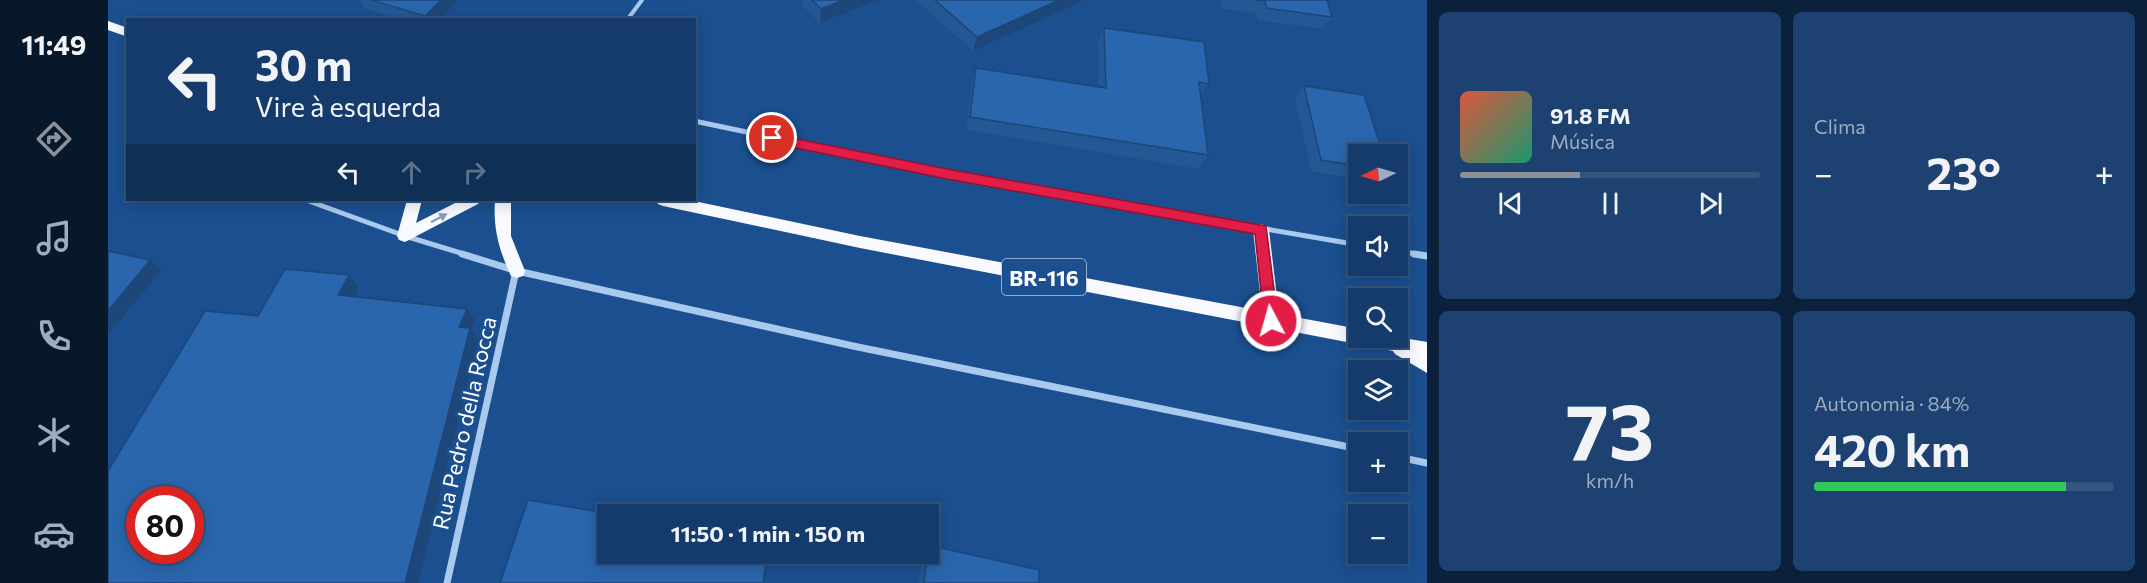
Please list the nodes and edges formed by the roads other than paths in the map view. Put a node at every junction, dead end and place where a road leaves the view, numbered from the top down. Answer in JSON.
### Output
{"nodes":[{"id":1,"x":642,"y":0,"type":"edge"},
{"id":2,"x":628,"y":18,"type":"edge"},
{"id":3,"x":108,"y":25,"type":"edge"},
{"id":4,"x":126,"y":32,"type":"edge"},
{"id":5,"x":696,"y":121,"type":"edge"},
{"id":6,"x":309,"y":201,"type":"edge"},
{"id":7,"x":414,"y":201,"type":"edge"},
{"id":8,"x":471,"y":201,"type":"edge"},
{"id":9,"x":503,"y":201,"type":"edge"},
{"id":10,"x":668,"y":201,"type":"edge"},
{"id":11,"x":1261,"y":230,"type":"junction"},
{"id":12,"x":405,"y":236,"type":"junction"},
{"id":13,"x":1348,"y":243,"type":"edge"},
{"id":14,"x":1408,"y":253,"type":"edge"},
{"id":15,"x":1427,"y":256,"type":"edge"},
{"id":16,"x":517,"y":270,"type":"junction"},
{"id":17,"x":1271,"y":321,"type":"junction"},
{"id":18,"x":1348,"y":336,"type":"edge"},
{"id":19,"x":1408,"y":347,"type":"edge"},
{"id":20,"x":1399,"y":348,"type":"edge"},
{"id":21,"x":1427,"y":350,"type":"edge"},
{"id":22,"x":1427,"y":365,"type":"edge"},
{"id":23,"x":1348,"y":447,"type":"edge"},
{"id":24,"x":1408,"y":459,"type":"edge"},
{"id":25,"x":1427,"y":463,"type":"edge"},
{"id":26,"x":447,"y":583,"type":"edge"}],
"edges":[{"from":1,"to":2,"type":"lane"},
{"from":3,"to":4,"type":"highway"},
{"from":5,"to":11,"type":"street"},
{"from":6,"to":12,"type":"street"},
{"from":7,"to":12,"type":"highway"},
{"from":12,"to":8,"type":"highway","one_way":true},
{"from":9,"to":16,"type":"highway"},
{"from":10,"to":17,"type":"highway","number":"BR-116"},
{"from":11,"to":13,"type":"street"},
{"from":11,"to":17,"type":"highway"},
{"from":12,"to":16,"type":"street"},
{"from":14,"to":15,"type":"street"},
{"from":16,"to":23,"type":"street"},
{"from":16,"to":26,"type":"street","name":"Rua Pedro della Rocca"},
{"from":17,"to":18,"type":"highway","number":"BR-116"},
{"from":19,"to":21,"type":"highway","number":"BR-116"},
{"from":20,"to":22,"type":"highway"},
{"from":24,"to":25,"type":"street"}]}
